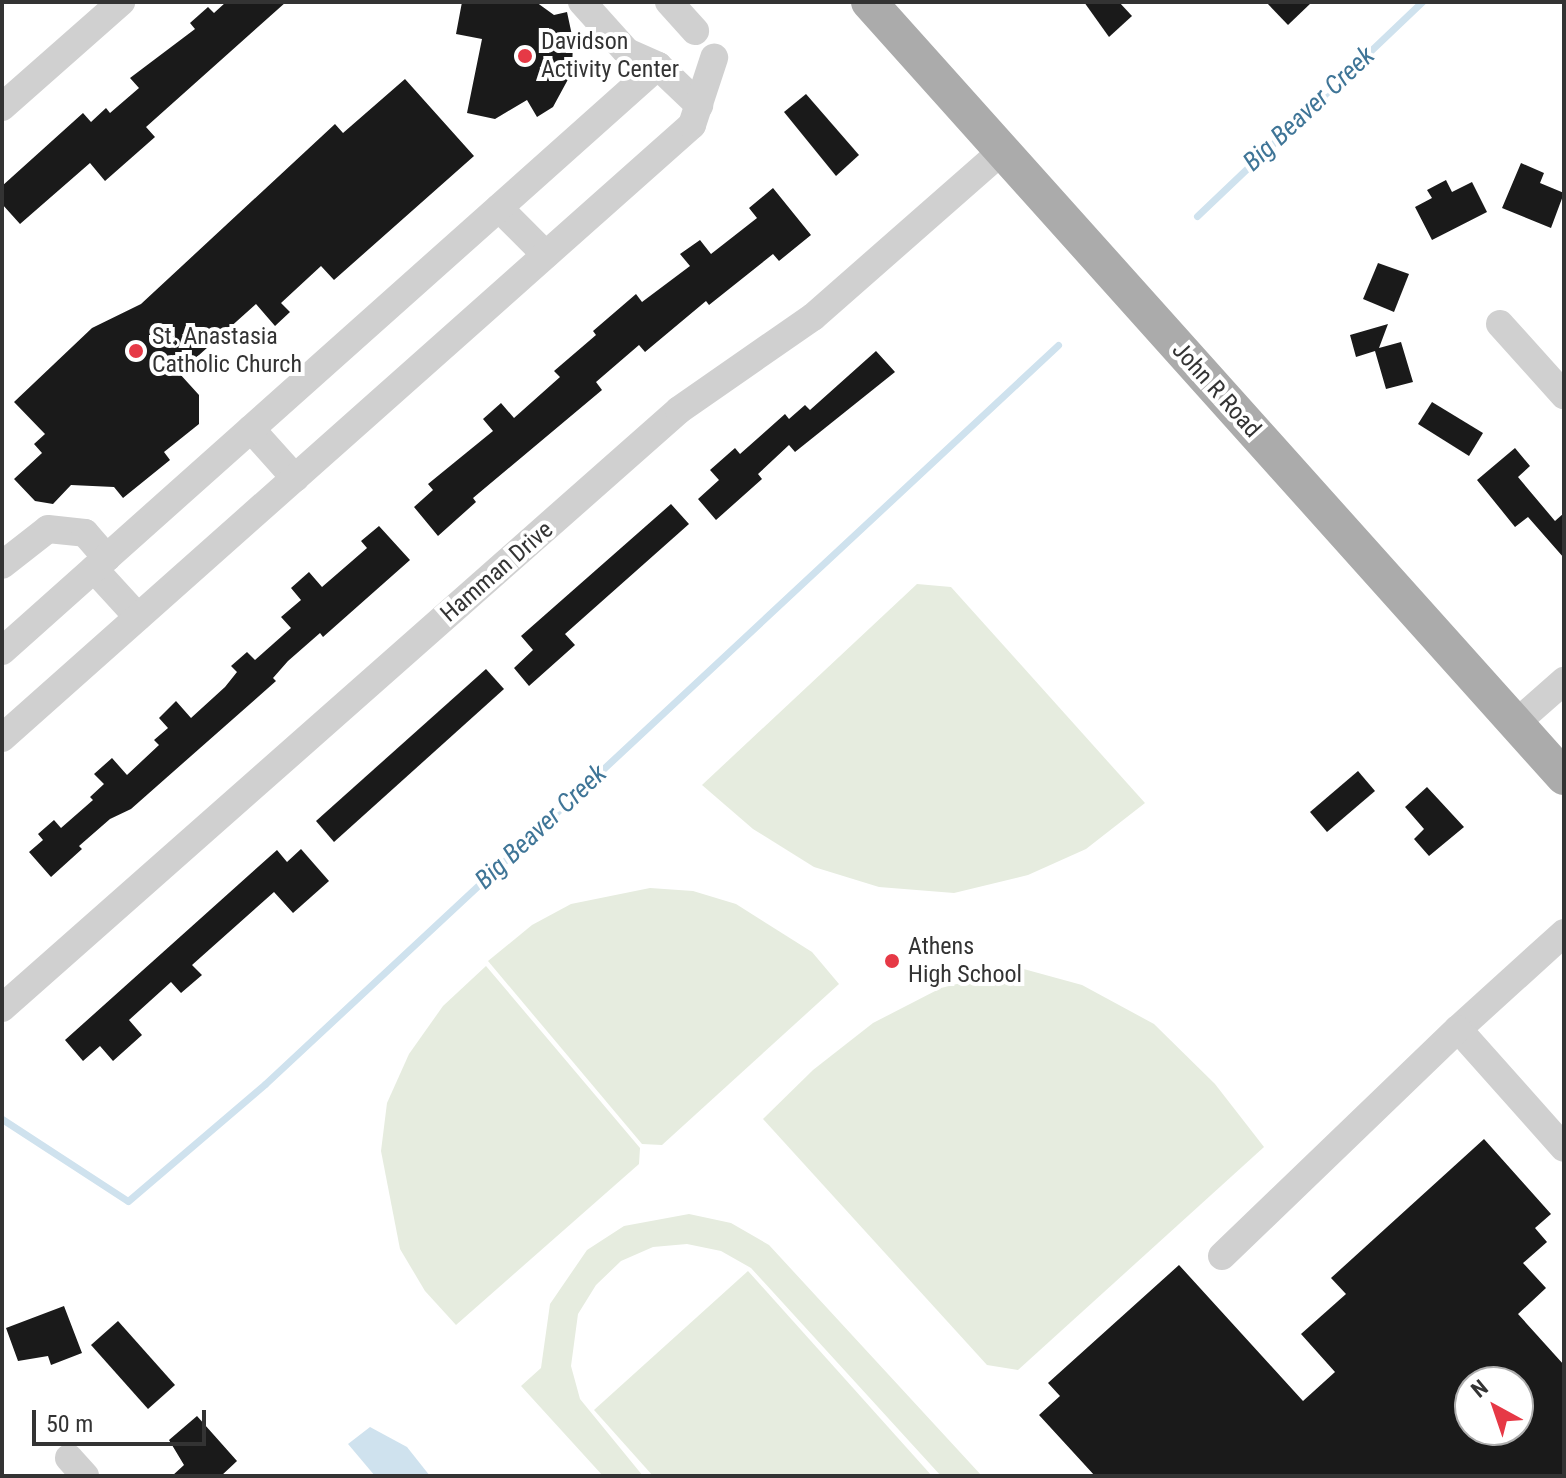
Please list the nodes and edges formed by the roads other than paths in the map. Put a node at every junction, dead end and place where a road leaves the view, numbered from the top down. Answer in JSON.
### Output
{"nodes":[{"id":1,"x":121,"y":2,"type":"edge"},
{"id":2,"x":582,"y":2,"type":"edge"},
{"id":3,"x":669,"y":2,"type":"edge"},
{"id":4,"x":869,"y":2,"type":"edge"},
{"id":5,"x":695,"y":31,"type":"dead end"},
{"id":6,"x":714,"y":58,"type":"dead end"},
{"id":7,"x":658,"y":66,"type":"junction"},
{"id":8,"x":699,"y":105,"type":"junction"},
{"id":9,"x":2,"y":107,"type":"edge"},
{"id":10,"x":1002,"y":151,"type":"junction"},
{"id":11,"x":499,"y":208,"type":"junction"},
{"id":12,"x":546,"y":255,"type":"junction"},
{"id":13,"x":1500,"y":324,"type":"dead end"},
{"id":14,"x":1564,"y":395,"type":"edge"},
{"id":15,"x":251,"y":429,"type":"junction"},
{"id":16,"x":295,"y":478,"type":"junction"},
{"id":17,"x":100,"y":564,"type":"junction"},
{"id":18,"x":2,"y":565,"type":"edge"},
{"id":19,"x":138,"y":617,"type":"junction"},
{"id":20,"x":2,"y":651,"type":"edge"},
{"id":21,"x":1564,"y":681,"type":"edge"},
{"id":22,"x":1516,"y":723,"type":"junction"},
{"id":23,"x":2,"y":738,"type":"edge"},
{"id":24,"x":1564,"y":777,"type":"edge"},
{"id":25,"x":1564,"y":933,"type":"edge"},
{"id":26,"x":2,"y":1008,"type":"edge"},
{"id":27,"x":1458,"y":1029,"type":"junction"},
{"id":28,"x":1564,"y":1148,"type":"edge"},
{"id":29,"x":1222,"y":1256,"type":"dead end"}],
"edges":[{"from":1,"to":9,"type":"street"},
{"from":2,"to":7,"type":"street"},
{"from":3,"to":5,"type":"street"},
{"from":4,"to":10,"type":"main road","name":"John R Road"},
{"from":6,"to":8,"type":"street"},
{"from":7,"to":8,"type":"street"},
{"from":7,"to":11,"type":"street"},
{"from":8,"to":12,"type":"street"},
{"from":10,"to":22,"type":"main road","name":"John R Road"},
{"from":10,"to":26,"type":"street","name":"Hamman Drive"},
{"from":11,"to":12,"type":"street"},
{"from":11,"to":15,"type":"street"},
{"from":12,"to":16,"type":"street"},
{"from":13,"to":14,"type":"street"},
{"from":15,"to":16,"type":"street"},
{"from":15,"to":17,"type":"street"},
{"from":16,"to":19,"type":"street"},
{"from":17,"to":18,"type":"street"},
{"from":17,"to":19,"type":"street"},
{"from":17,"to":20,"type":"street"},
{"from":19,"to":23,"type":"street"},
{"from":21,"to":22,"type":"street"},
{"from":22,"to":24,"type":"main road","name":"John R Road"},
{"from":25,"to":27,"type":"street"},
{"from":27,"to":28,"type":"street"},
{"from":27,"to":29,"type":"street"}]}
